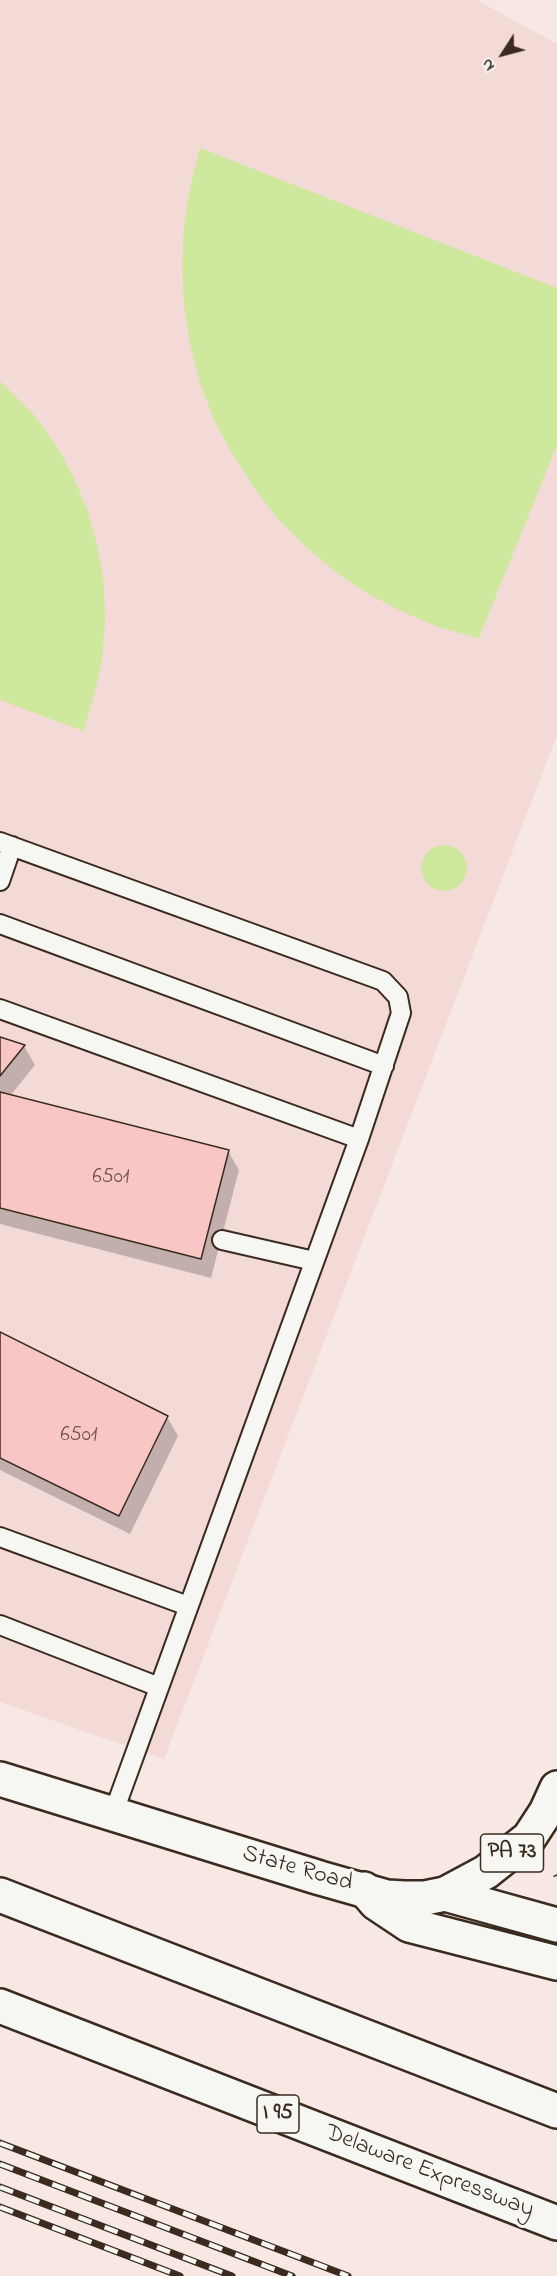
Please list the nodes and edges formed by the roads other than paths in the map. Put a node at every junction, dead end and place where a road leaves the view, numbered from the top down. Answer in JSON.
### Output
{"nodes":[{"id":1,"x":6,"y":844,"type":"edge"},
{"id":2,"x":0,"y":881,"type":"edge"},
{"id":3,"x":0,"y":924,"type":"edge"},
{"id":4,"x":0,"y":1009,"type":"edge"},
{"id":5,"x":384,"y":1066,"type":"junction"},
{"id":6,"x":359,"y":1139,"type":"junction"},
{"id":7,"x":222,"y":1240,"type":"dead end"},
{"id":8,"x":314,"y":1261,"type":"junction"},
{"id":9,"x":0,"y":1537,"type":"edge"},
{"id":10,"x":189,"y":1606,"type":"junction"},
{"id":11,"x":0,"y":1625,"type":"edge"},
{"id":12,"x":159,"y":1687,"type":"junction"},
{"id":13,"x":0,"y":1779,"type":"edge"},
{"id":14,"x":557,"y":1788,"type":"edge"},
{"id":15,"x":113,"y":1814,"type":"junction"},
{"id":16,"x":364,"y":1889,"type":"junction"},
{"id":17,"x":445,"y":1894,"type":"junction"},
{"id":18,"x":0,"y":1895,"type":"edge"},
{"id":19,"x":557,"y":1925,"type":"edge"},
{"id":20,"x":557,"y":1963,"type":"edge"},
{"id":21,"x":0,"y":2006,"type":"edge"},
{"id":22,"x":557,"y":2111,"type":"edge"},
{"id":23,"x":557,"y":2223,"type":"edge"}],
"edges":[{"from":1,"to":2,"type":"lane"},
{"from":1,"to":5,"type":"lane"},
{"from":3,"to":5,"type":"lane"},
{"from":4,"to":6,"type":"lane"},
{"from":5,"to":6,"type":"lane"},
{"from":6,"to":8,"type":"lane"},
{"from":7,"to":8,"type":"lane"},
{"from":8,"to":10,"type":"lane"},
{"from":9,"to":10,"type":"lane"},
{"from":10,"to":12,"type":"lane"},
{"from":11,"to":12,"type":"lane"},
{"from":12,"to":15,"type":"lane"},
{"from":13,"to":15,"type":"main road","name":"State Road","number":"PA 73"},
{"from":14,"to":17,"type":"main road","name":"State Road","number":"PA 73"},
{"from":15,"to":16,"type":"main road","name":"State Road","number":"PA 73"},
{"from":16,"to":17,"type":"main road","name":"State Road","number":"PA 73"},
{"from":16,"to":20,"type":"main road"},
{"from":17,"to":19,"type":"main road","number":"PA 73"},
{"from":18,"to":22,"type":"main road"},
{"from":21,"to":23,"type":"main road","name":"Delaware Expressway","number":"I 95"}]}
